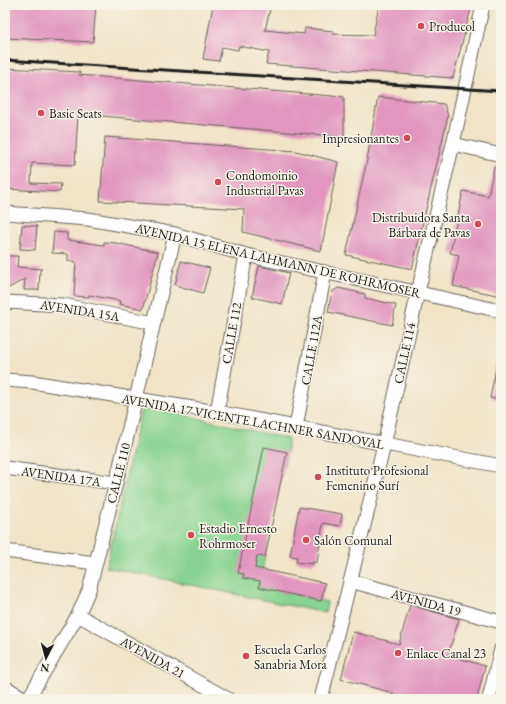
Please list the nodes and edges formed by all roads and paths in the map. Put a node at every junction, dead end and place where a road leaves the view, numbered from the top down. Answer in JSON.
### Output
{"nodes":[{"id":1,"x":483,"y":5,"type":"edge"},
{"id":2,"x":453,"y":144,"type":"junction"},
{"id":3,"x":501,"y":155,"type":"edge"},
{"id":4,"x":5,"y":213,"type":"edge"},
{"id":5,"x":175,"y":234,"type":"junction"},
{"id":6,"x":246,"y":255,"type":"junction"},
{"id":7,"x":325,"y":272,"type":"junction"},
{"id":8,"x":418,"y":292,"type":"junction"},
{"id":9,"x":5,"y":302,"type":"edge"},
{"id":10,"x":501,"y":311,"type":"edge"},
{"id":11,"x":154,"y":323,"type":"junction"},
{"id":12,"x":5,"y":380,"type":"edge"},
{"id":13,"x":136,"y":399,"type":"junction"},
{"id":14,"x":217,"y":412,"type":"junction"},
{"id":15,"x":296,"y":427,"type":"junction"},
{"id":16,"x":384,"y":444,"type":"junction"},
{"id":17,"x":501,"y":466,"type":"edge"},
{"id":18,"x":5,"y":468,"type":"edge"},
{"id":19,"x":116,"y":483,"type":"junction"},
{"id":20,"x":5,"y":551,"type":"edge"},
{"id":21,"x":95,"y":563,"type":"junction"},
{"id":22,"x":350,"y":581,"type":"junction"},
{"id":23,"x":78,"y":615,"type":"junction"},
{"id":24,"x":501,"y":622,"type":"edge"},
{"id":25,"x":501,"y":649,"type":"edge"},
{"id":26,"x":5,"y":687,"type":"edge"},
{"id":27,"x":25,"y":699,"type":"edge"},
{"id":28,"x":28,"y":699,"type":"edge"},
{"id":29,"x":228,"y":699,"type":"edge"},
{"id":30,"x":320,"y":699,"type":"edge"},
{"id":31,"x":489,"y":699,"type":"edge"}],
"edges":[{"from":1,"to":2,"type":"street","name":"CALLE 114"},
{"from":2,"to":3,"type":"street"},
{"from":2,"to":8,"type":"street","name":"CALLE 114"},
{"from":4,"to":5,"type":"street","name":"AVENIDA 15 ELENA LAHMANN DE ROHRMOSER"},
{"from":5,"to":6,"type":"street","name":"AVENIDA 15 ELENA LAHMANN DE ROHRMOSER"},
{"from":5,"to":11,"type":"street","name":"CALLE 110"},
{"from":6,"to":7,"type":"street","name":"AVENIDA 15 ELENA LAHMANN DE ROHRMOSER"},
{"from":6,"to":14,"type":"street","name":"CALLE 112"},
{"from":7,"to":8,"type":"street","name":"AVENIDA 15 ELENA LAHMANN DE ROHRMOSER"},
{"from":7,"to":15,"type":"street","name":"CALLE 112A"},
{"from":8,"to":10,"type":"street","name":"AVENIDA 15 ELENA LAHMANN DE ROHRMOSER"},
{"from":8,"to":16,"type":"street","name":"CALLE 114"},
{"from":9,"to":11,"type":"street","name":"AVENIDA 15A"},
{"from":11,"to":13,"type":"street","name":"CALLE 110"},
{"from":12,"to":13,"type":"street","name":"AVENIDA 17 VICENTE LACHNER SANDOVAL"},
{"from":13,"to":14,"type":"street","name":"AVENIDA 17 VICENTE LACHNER SANDOVAL"},
{"from":13,"to":19,"type":"street","name":"CALLE 110"},
{"from":14,"to":15,"type":"street","name":"AVENIDA 17 VICENTE LACHNER SANDOVAL"},
{"from":15,"to":16,"type":"street","name":"AVENIDA 17 VICENTE LACHNER SANDOVAL"},
{"from":16,"to":17,"type":"street","name":"AVENIDA 17 VICENTE LACHNER SANDOVAL"},
{"from":16,"to":22,"type":"street","name":"CALLE 114"},
{"from":18,"to":19,"type":"street","name":"AVENIDA 17A"},
{"from":19,"to":21,"type":"street","name":"CALLE 110"},
{"from":20,"to":21,"type":"street"},
{"from":21,"to":23,"type":"street","name":"CALLE 110"},
{"from":22,"to":24,"type":"street","name":"AVENIDA 19"},
{"from":22,"to":30,"type":"street","name":"CALLE 114"},
{"from":23,"to":28,"type":"street","name":"CALLE 110"},
{"from":23,"to":29,"type":"street","name":"AVENIDA 21"},
{"from":25,"to":31,"type":"street"},
{"from":26,"to":27,"type":"street"}]}
